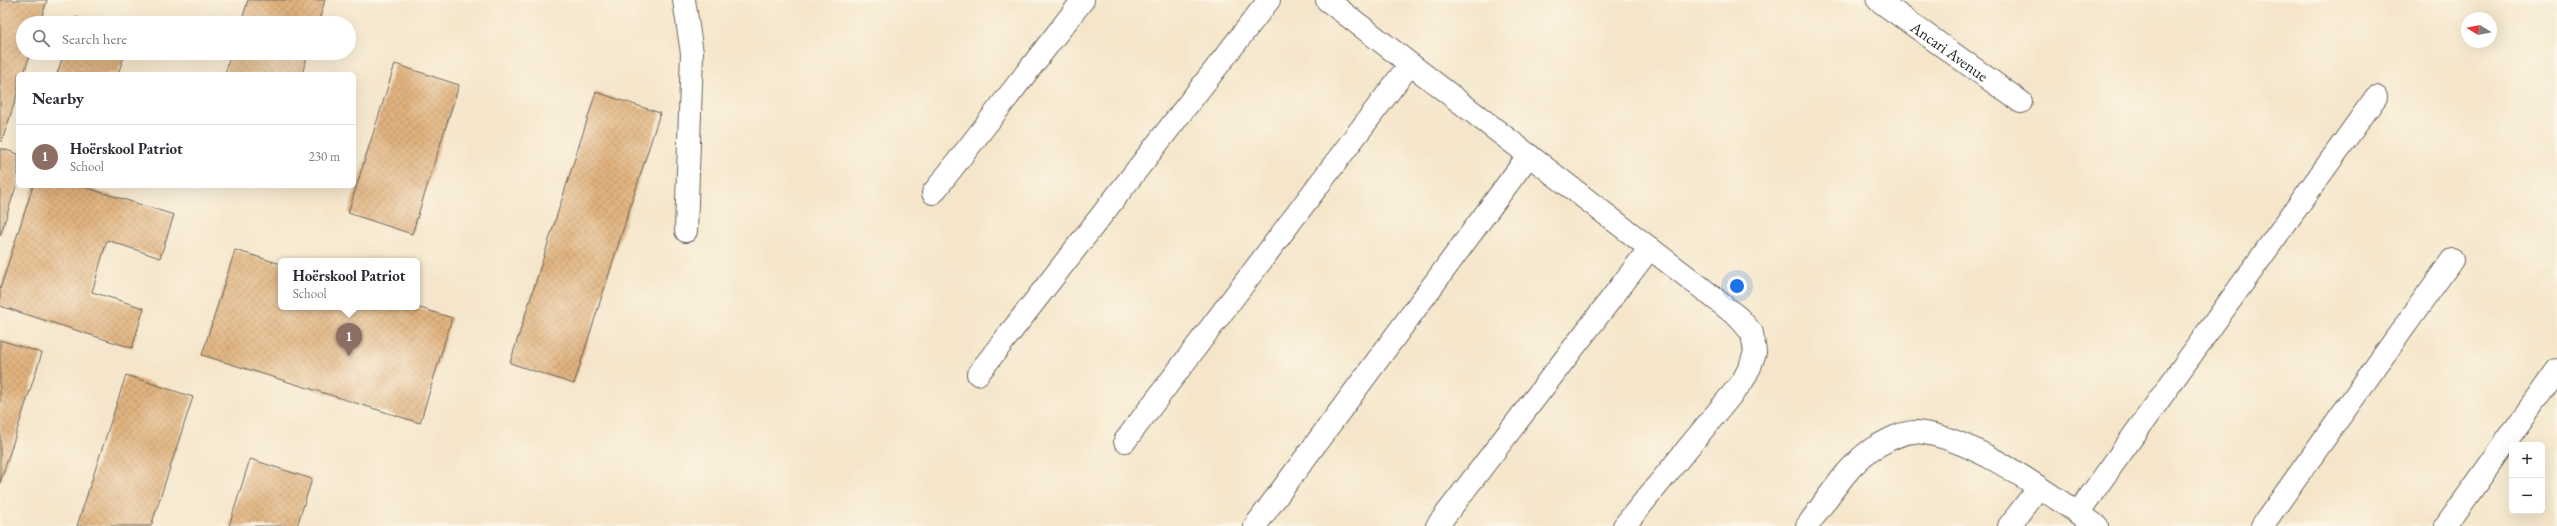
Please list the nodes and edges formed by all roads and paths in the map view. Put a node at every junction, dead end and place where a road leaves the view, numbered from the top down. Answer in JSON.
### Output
{"nodes":[{"id":1,"x":684,"y":0,"type":"edge"},
{"id":2,"x":1083,"y":0,"type":"edge"},
{"id":3,"x":1269,"y":0,"type":"edge"},
{"id":4,"x":1327,"y":0,"type":"edge"},
{"id":5,"x":1878,"y":0,"type":"edge"},
{"id":6,"x":1410,"y":64,"type":"junction"},
{"id":7,"x":2376,"y":97,"type":"dead end"},
{"id":8,"x":2021,"y":102,"type":"dead end"},
{"id":9,"x":1529,"y":155,"type":"junction"},
{"id":10,"x":933,"y":193,"type":"dead end"},
{"id":11,"x":686,"y":231,"type":"dead end"},
{"id":12,"x":1650,"y":248,"type":"junction"},
{"id":13,"x":2452,"y":260,"type":"dead end"},
{"id":14,"x":2557,"y":370,"type":"edge"},
{"id":15,"x":978,"y":374,"type":"dead end"},
{"id":16,"x":1125,"y":441,"type":"dead end"},
{"id":17,"x":2039,"y":487,"type":"junction"},
{"id":18,"x":2078,"y":514,"type":"junction"},
{"id":19,"x":1255,"y":526,"type":"edge"},
{"id":20,"x":1437,"y":526,"type":"edge"},
{"id":21,"x":1624,"y":526,"type":"edge"},
{"id":22,"x":1807,"y":526,"type":"edge"},
{"id":23,"x":2009,"y":526,"type":"edge"},
{"id":24,"x":2097,"y":526,"type":"edge"},
{"id":25,"x":2262,"y":526,"type":"edge"},
{"id":26,"x":2446,"y":526,"type":"edge"}],
"edges":[{"from":1,"to":11,"type":"street"},
{"from":2,"to":10,"type":"street"},
{"from":3,"to":15,"type":"street"},
{"from":4,"to":6,"type":"street"},
{"from":5,"to":8,"type":"street","name":"Ancari Avenue"},
{"from":6,"to":9,"type":"street"},
{"from":6,"to":16,"type":"street"},
{"from":7,"to":18,"type":"street"},
{"from":9,"to":12,"type":"street"},
{"from":9,"to":19,"type":"street"},
{"from":12,"to":20,"type":"street"},
{"from":12,"to":21,"type":"street"},
{"from":13,"to":25,"type":"street"},
{"from":14,"to":26,"type":"street"},
{"from":17,"to":18,"type":"street"},
{"from":17,"to":22,"type":"street"},
{"from":17,"to":23,"type":"street"},
{"from":18,"to":24,"type":"street"}]}
